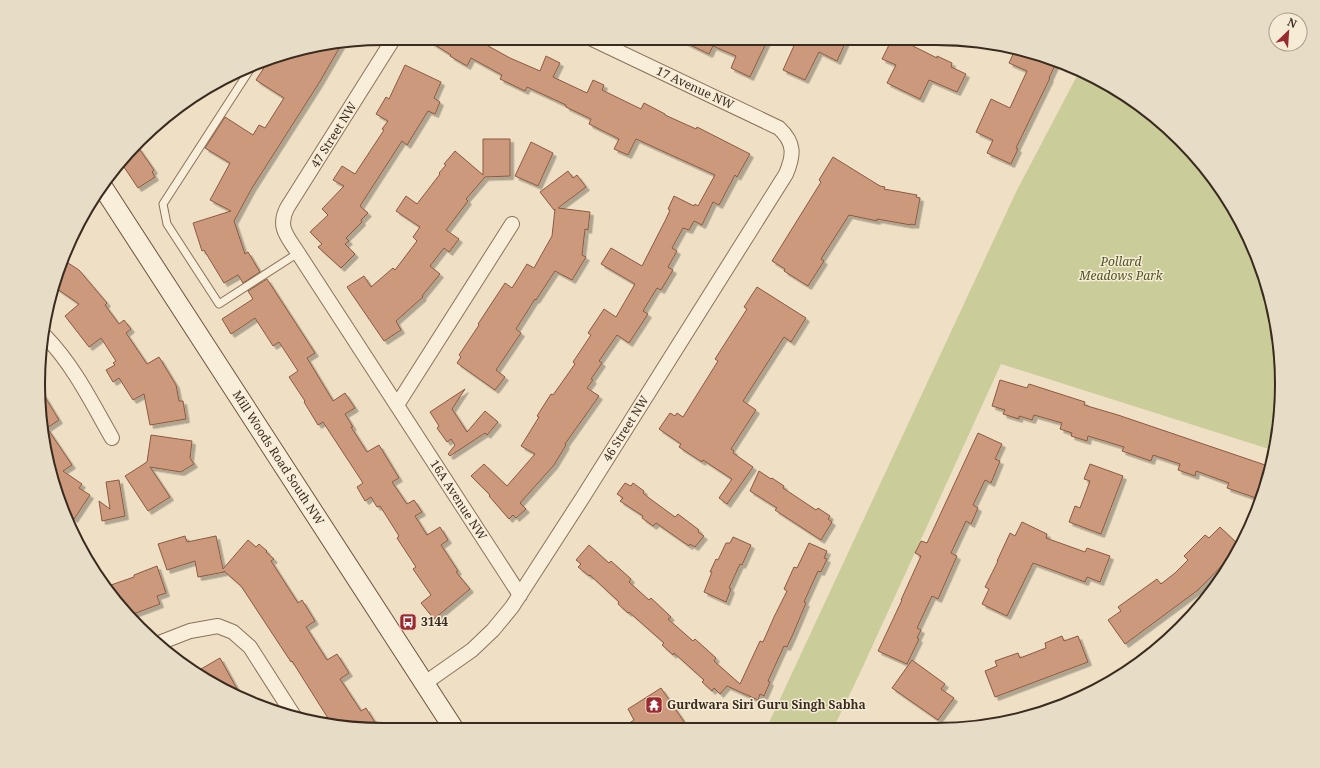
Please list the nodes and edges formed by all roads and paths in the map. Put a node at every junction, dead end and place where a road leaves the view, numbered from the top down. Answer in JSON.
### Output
{"nodes":[{"id":1,"x":390,"y":45,"type":"edge"},
{"id":2,"x":605,"y":45,"type":"edge"},
{"id":3,"x":247,"y":74,"type":"edge"},
{"id":4,"x":792,"y":147,"type":"joint"},
{"id":5,"x":105,"y":191,"type":"edge"},
{"id":6,"x":512,"y":224,"type":"dead end"},
{"id":7,"x":286,"y":234,"type":"joint"},
{"id":8,"x":298,"y":253,"type":"junction"},
{"id":9,"x":48,"y":339,"type":"edge"},
{"id":10,"x":397,"y":405,"type":"junction"},
{"id":11,"x":112,"y":438,"type":"dead end"},
{"id":12,"x":520,"y":595,"type":"junction"},
{"id":13,"x":163,"y":641,"type":"edge"},
{"id":14,"x":425,"y":683,"type":"junction"},
{"id":15,"x":290,"y":709,"type":"edge"},
{"id":16,"x":450,"y":723,"type":"edge"}],
"edges":[{"from":1,"to":7,"type":"street","name":"47 Street NW"},
{"from":2,"to":4,"type":"street","name":"17 Avenue NW"},
{"from":3,"to":8,"type":"lane"},
{"from":4,"to":12,"type":"street","name":"46 Street NW"},
{"from":5,"to":14,"type":"street","name":"Mill Woods Road South NW"},
{"from":6,"to":10,"type":"street"},
{"from":7,"to":8,"type":"street","name":"16A Avenue NW"},
{"from":8,"to":10,"type":"street","name":"16A Avenue NW"},
{"from":9,"to":11,"type":"street"},
{"from":10,"to":12,"type":"street","name":"16A Avenue NW"},
{"from":12,"to":14,"type":"street","name":"46 Street NW"},
{"from":13,"to":15,"type":"street"},
{"from":14,"to":16,"type":"street","name":"Mill Woods Road South NW"}]}
